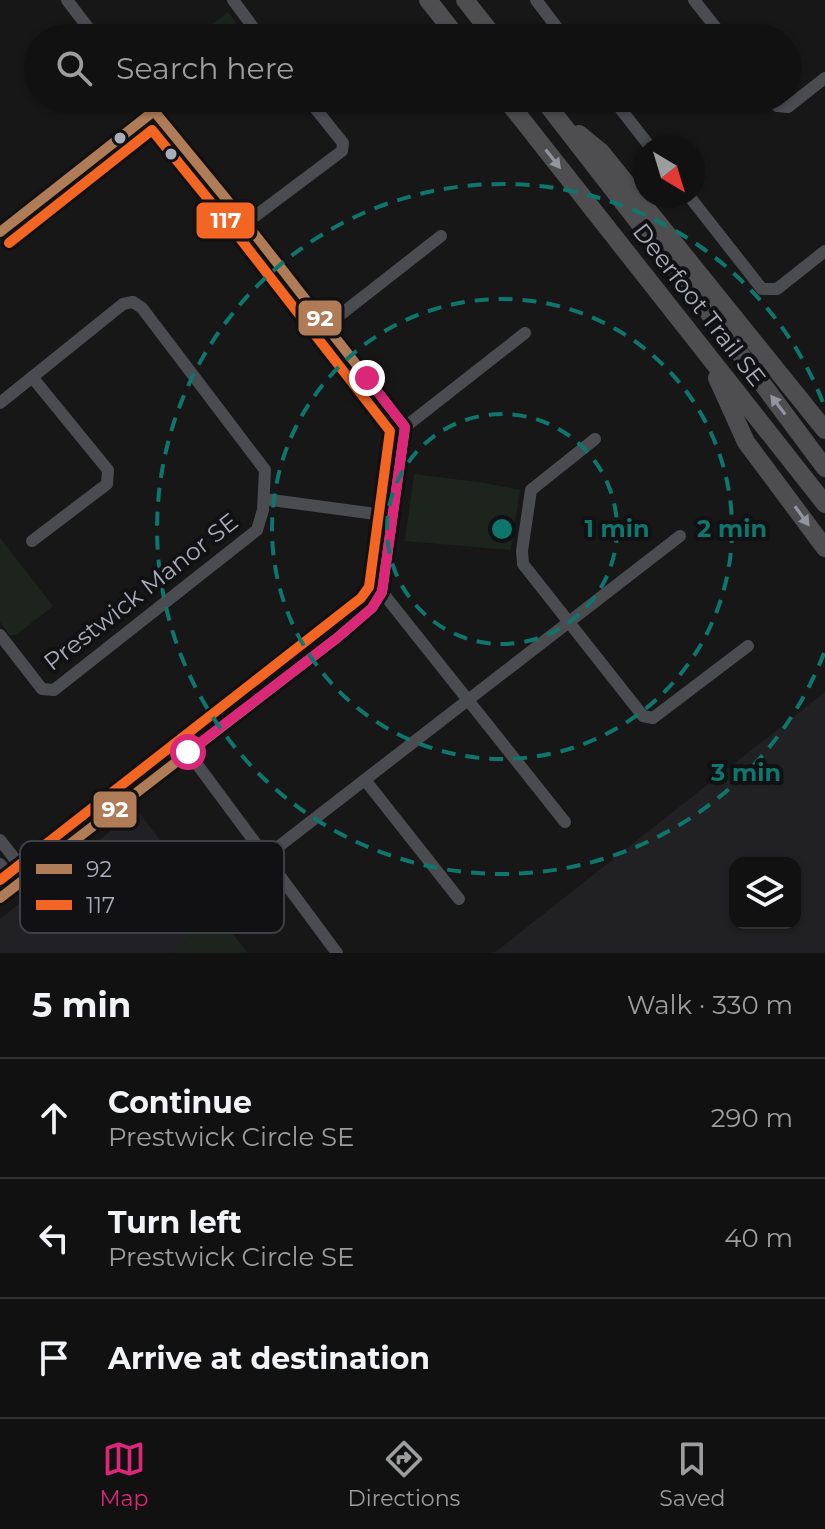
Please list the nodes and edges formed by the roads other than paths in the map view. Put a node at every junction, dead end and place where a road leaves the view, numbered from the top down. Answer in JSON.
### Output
{"nodes":[{"id":1,"x":67,"y":0,"type":"edge"},
{"id":2,"x":233,"y":0,"type":"edge"},
{"id":3,"x":428,"y":0,"type":"edge"},
{"id":4,"x":465,"y":0,"type":"edge"},
{"id":5,"x":536,"y":0,"type":"edge"},
{"id":6,"x":694,"y":0,"type":"edge"},
{"id":7,"x":85,"y":24,"type":"edge"},
{"id":8,"x":251,"y":24,"type":"edge"},
{"id":9,"x":447,"y":24,"type":"edge"},
{"id":10,"x":484,"y":24,"type":"edge"},
{"id":11,"x":554,"y":24,"type":"edge"},
{"id":12,"x":713,"y":24,"type":"edge"},
{"id":13,"x":825,"y":78,"type":"edge"},
{"id":14,"x":801,"y":97,"type":"edge"},
{"id":15,"x":153,"y":112,"type":"edge"},
{"id":16,"x":155,"y":112,"type":"edge"},
{"id":17,"x":318,"y":112,"type":"edge"},
{"id":18,"x":516,"y":112,"type":"edge"},
{"id":19,"x":553,"y":112,"type":"edge"},
{"id":20,"x":623,"y":112,"type":"edge"},
{"id":21,"x":556,"y":116,"type":"junction"},
{"id":22,"x":642,"y":136,"type":"edge"},
{"id":23,"x":698,"y":208,"type":"edge"},
{"id":24,"x":246,"y":223,"type":"junction"},
{"id":25,"x":0,"y":232,"type":"edge"},
{"id":26,"x":441,"y":236,"type":"dead end"},
{"id":27,"x":825,"y":251,"type":"edge"},
{"id":28,"x":326,"y":326,"type":"junction"},
{"id":29,"x":525,"y":333,"type":"dead end"},
{"id":30,"x":706,"y":353,"type":"junction"},
{"id":31,"x":32,"y":377,"type":"junction"},
{"id":32,"x":0,"y":403,"type":"edge"},
{"id":33,"x":405,"y":427,"type":"junction"},
{"id":34,"x":825,"y":430,"type":"edge"},
{"id":35,"x":595,"y":439,"type":"dead end"},
{"id":36,"x":825,"y":468,"type":"edge"},
{"id":37,"x":264,"y":499,"type":"junction"},
{"id":38,"x":825,"y":504,"type":"edge"},
{"id":39,"x":391,"y":516,"type":"junction"},
{"id":40,"x":680,"y":536,"type":"dead end"},
{"id":41,"x":32,"y":541,"type":"dead end"},
{"id":42,"x":825,"y":548,"type":"edge"},
{"id":43,"x":382,"y":592,"type":"junction"},
{"id":44,"x":570,"y":623,"type":"junction"},
{"id":45,"x":0,"y":635,"type":"edge"},
{"id":46,"x":748,"y":646,"type":"dead end"},
{"id":47,"x":467,"y":701,"type":"junction"},
{"id":48,"x":188,"y":752,"type":"junction"},
{"id":49,"x":365,"y":780,"type":"junction"},
{"id":50,"x":565,"y":822,"type":"dead end"},
{"id":51,"x":0,"y":840,"type":"edge"},
{"id":52,"x":73,"y":841,"type":"edge"},
{"id":53,"x":253,"y":841,"type":"edge"},
{"id":54,"x":284,"y":842,"type":"edge"},
{"id":55,"x":0,"y":864,"type":"edge"},
{"id":56,"x":20,"y":866,"type":"edge"},
{"id":57,"x":284,"y":882,"type":"edge"},
{"id":58,"x":20,"y":883,"type":"edge"},
{"id":59,"x":17,"y":885,"type":"junction"},
{"id":60,"x":0,"y":898,"type":"edge"},
{"id":61,"x":459,"y":899,"type":"dead end"},
{"id":62,"x":337,"y":953,"type":"edge"}],
"edges":[{"from":1,"to":7,"type":"street"},
{"from":2,"to":8,"type":"street"},
{"from":3,"to":9,"type":"highway"},
{"from":4,"to":10,"type":"highway"},
{"from":5,"to":11,"type":"street"},
{"from":6,"to":12,"type":"street"},
{"from":13,"to":14,"type":"street"},
{"from":15,"to":25,"type":"street"},
{"from":16,"to":24,"type":"street"},
{"from":17,"to":24,"type":"street"},
{"from":18,"to":30,"type":"highway","name":"Deerfoot Trail SE","one_way":true},
{"from":19,"to":21,"type":"highway","name":"Deerfoot Trail SE"},
{"from":20,"to":22,"type":"street"},
{"from":21,"to":34,"type":"highway"},
{"from":36,"to":21,"type":"highway","name":"Deerfoot Trail SE","one_way":true},
{"from":23,"to":27,"type":"street"},
{"from":24,"to":28,"type":"street"},
{"from":26,"to":28,"type":"street"},
{"from":28,"to":33,"type":"street"},
{"from":29,"to":33,"type":"street"},
{"from":30,"to":38,"type":"highway","name":"Deerfoot Trail SE"},
{"from":30,"to":42,"type":"highway","one_way":true},
{"from":31,"to":32,"type":"street","name":"Prestwick Manor SE"},
{"from":31,"to":37,"type":"street","name":"Prestwick Manor SE"},
{"from":31,"to":41,"type":"street"},
{"from":33,"to":39,"type":"street"},
{"from":35,"to":44,"type":"street"},
{"from":37,"to":39,"type":"street","name":"Prestwick Manor SE"},
{"from":37,"to":45,"type":"street","name":"Prestwick Manor SE"},
{"from":39,"to":43,"type":"street"},
{"from":40,"to":44,"type":"street"},
{"from":43,"to":47,"type":"street"},
{"from":43,"to":48,"type":"street"},
{"from":44,"to":46,"type":"street"},
{"from":44,"to":47,"type":"street"},
{"from":47,"to":49,"type":"street"},
{"from":47,"to":50,"type":"street"},
{"from":48,"to":52,"type":"street"},
{"from":48,"to":53,"type":"street"},
{"from":49,"to":54,"type":"street"},
{"from":49,"to":61,"type":"street"},
{"from":51,"to":56,"type":"street"},
{"from":55,"to":59,"type":"street"},
{"from":57,"to":62,"type":"street"},
{"from":58,"to":59,"type":"street"},
{"from":59,"to":60,"type":"street"}]}
